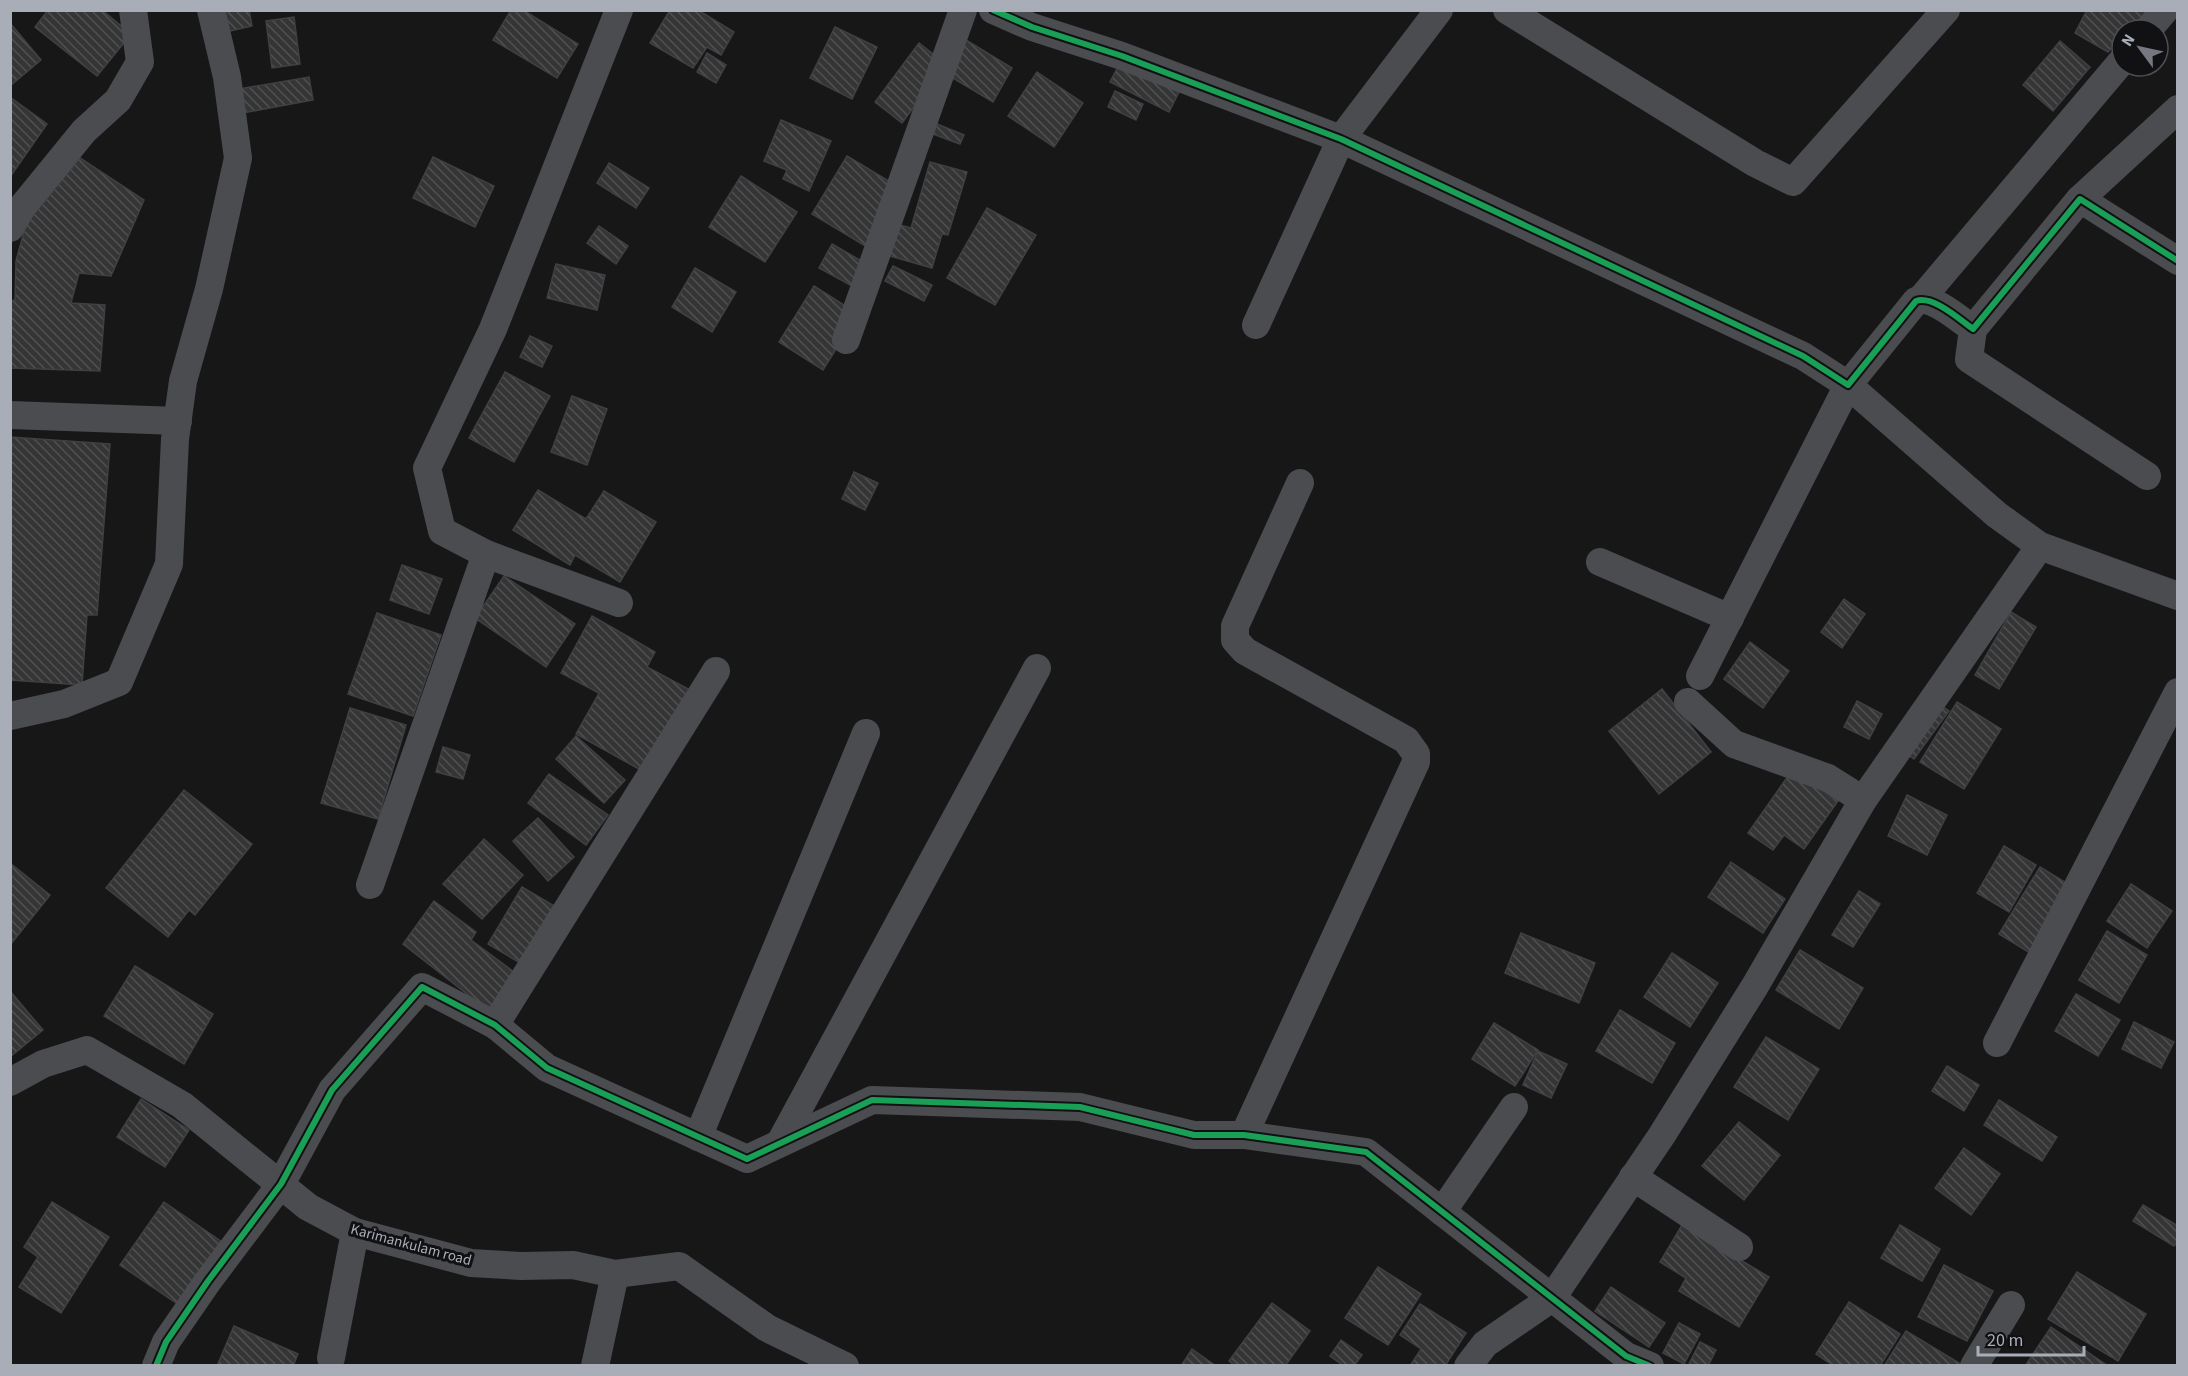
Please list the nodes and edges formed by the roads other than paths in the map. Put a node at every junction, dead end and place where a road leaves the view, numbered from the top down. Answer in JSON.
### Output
{"nodes":[{"id":1,"x":133,"y":10,"type":"edge"},
{"id":2,"x":211,"y":10,"type":"edge"},
{"id":3,"x":618,"y":10,"type":"edge"},
{"id":4,"x":963,"y":10,"type":"edge"},
{"id":5,"x":993,"y":10,"type":"edge"},
{"id":6,"x":1439,"y":10,"type":"edge"},
{"id":7,"x":1507,"y":10,"type":"edge"},
{"id":8,"x":1946,"y":10,"type":"edge"},
{"id":9,"x":2110,"y":75,"type":"edge"},
{"id":10,"x":2178,"y":109,"type":"edge"},
{"id":11,"x":1341,"y":139,"type":"junction"},
{"id":12,"x":2080,"y":199,"type":"junction"},
{"id":13,"x":10,"y":228,"type":"edge"},
{"id":14,"x":2178,"y":261,"type":"edge"},
{"id":15,"x":1921,"y":299,"type":"junction"},
{"id":16,"x":1256,"y":325,"type":"dead end"},
{"id":17,"x":1973,"y":329,"type":"junction"},
{"id":18,"x":846,"y":340,"type":"dead end"},
{"id":19,"x":1848,"y":385,"type":"junction"},
{"id":20,"x":10,"y":415,"type":"edge"},
{"id":21,"x":178,"y":420,"type":"junction"},
{"id":22,"x":2147,"y":476,"type":"dead end"},
{"id":23,"x":1300,"y":483,"type":"dead end"},
{"id":24,"x":2040,"y":546,"type":"junction"},
{"id":25,"x":486,"y":554,"type":"junction"},
{"id":26,"x":1600,"y":562,"type":"dead end"},
{"id":27,"x":2178,"y":596,"type":"edge"},
{"id":28,"x":620,"y":603,"type":"dead end"},
{"id":29,"x":1730,"y":618,"type":"junction"},
{"id":30,"x":1037,"y":668,"type":"dead end"},
{"id":31,"x":716,"y":671,"type":"dead end"},
{"id":32,"x":1700,"y":676,"type":"dead end"},
{"id":33,"x":2178,"y":692,"type":"edge"},
{"id":34,"x":1688,"y":702,"type":"dead end"},
{"id":35,"x":10,"y":716,"type":"edge"},
{"id":36,"x":866,"y":733,"type":"dead end"},
{"id":37,"x":1863,"y":800,"type":"junction"},
{"id":38,"x":370,"y":885,"type":"dead end"},
{"id":39,"x":495,"y":1025,"type":"junction"},
{"id":40,"x":1997,"y":1043,"type":"dead end"},
{"id":41,"x":10,"y":1082,"type":"edge"},
{"id":42,"x":1514,"y":1107,"type":"dead end"},
{"id":43,"x":1244,"y":1135,"type":"junction"},
{"id":44,"x":698,"y":1137,"type":"junction"},
{"id":45,"x":780,"y":1143,"type":"junction"},
{"id":46,"x":1632,"y":1178,"type":"junction"},
{"id":47,"x":281,"y":1184,"type":"junction"},
{"id":48,"x":1442,"y":1212,"type":"junction"},
{"id":49,"x":356,"y":1232,"type":"junction"},
{"id":50,"x":1739,"y":1247,"type":"dead end"},
{"id":51,"x":615,"y":1274,"type":"junction"},
{"id":52,"x":1552,"y":1298,"type":"junction"},
{"id":53,"x":2011,"y":1305,"type":"dead end"},
{"id":54,"x":331,"y":1358,"type":"dead end"},
{"id":55,"x":156,"y":1365,"type":"edge"},
{"id":56,"x":595,"y":1365,"type":"edge"},
{"id":57,"x":845,"y":1365,"type":"edge"},
{"id":58,"x":1468,"y":1365,"type":"edge"},
{"id":59,"x":1650,"y":1365,"type":"edge"},
{"id":60,"x":1974,"y":1365,"type":"edge"}],
"edges":[{"from":1,"to":13,"type":"street"},
{"from":2,"to":21,"type":"street"},
{"from":3,"to":25,"type":"street"},
{"from":4,"to":18,"type":"street"},
{"from":5,"to":11,"type":"street"},
{"from":6,"to":11,"type":"street"},
{"from":7,"to":8,"type":"street"},
{"from":9,"to":15,"type":"street"},
{"from":10,"to":12,"type":"street"},
{"from":11,"to":16,"type":"street"},
{"from":11,"to":19,"type":"street"},
{"from":12,"to":14,"type":"street"},
{"from":12,"to":17,"type":"street"},
{"from":15,"to":17,"type":"street"},
{"from":15,"to":19,"type":"street"},
{"from":17,"to":22,"type":"street"},
{"from":19,"to":24,"type":"street"},
{"from":19,"to":29,"type":"street"},
{"from":20,"to":21,"type":"street"},
{"from":21,"to":35,"type":"street"},
{"from":23,"to":43,"type":"street"},
{"from":24,"to":27,"type":"street"},
{"from":24,"to":37,"type":"street"},
{"from":25,"to":28,"type":"street"},
{"from":25,"to":38,"type":"street"},
{"from":26,"to":29,"type":"street"},
{"from":29,"to":32,"type":"street"},
{"from":30,"to":45,"type":"street"},
{"from":31,"to":39,"type":"street"},
{"from":33,"to":40,"type":"street"},
{"from":34,"to":37,"type":"street"},
{"from":36,"to":44,"type":"street"},
{"from":37,"to":46,"type":"street"},
{"from":39,"to":44,"type":"street"},
{"from":39,"to":47,"type":"street"},
{"from":41,"to":47,"type":"street","name":"Karimankulam road"},
{"from":42,"to":48,"type":"street"},
{"from":43,"to":45,"type":"street"},
{"from":43,"to":48,"type":"street"},
{"from":44,"to":45,"type":"street"},
{"from":46,"to":50,"type":"street"},
{"from":46,"to":52,"type":"street"},
{"from":47,"to":49,"type":"street","name":"Karimankulam road"},
{"from":47,"to":55,"type":"street"},
{"from":48,"to":52,"type":"street"},
{"from":49,"to":51,"type":"street","name":"Karimankulam road"},
{"from":49,"to":54,"type":"street"},
{"from":51,"to":56,"type":"street"},
{"from":51,"to":57,"type":"street","name":"Karimankulam road"},
{"from":52,"to":58,"type":"street"},
{"from":52,"to":59,"type":"street"},
{"from":53,"to":60,"type":"street"}]}
